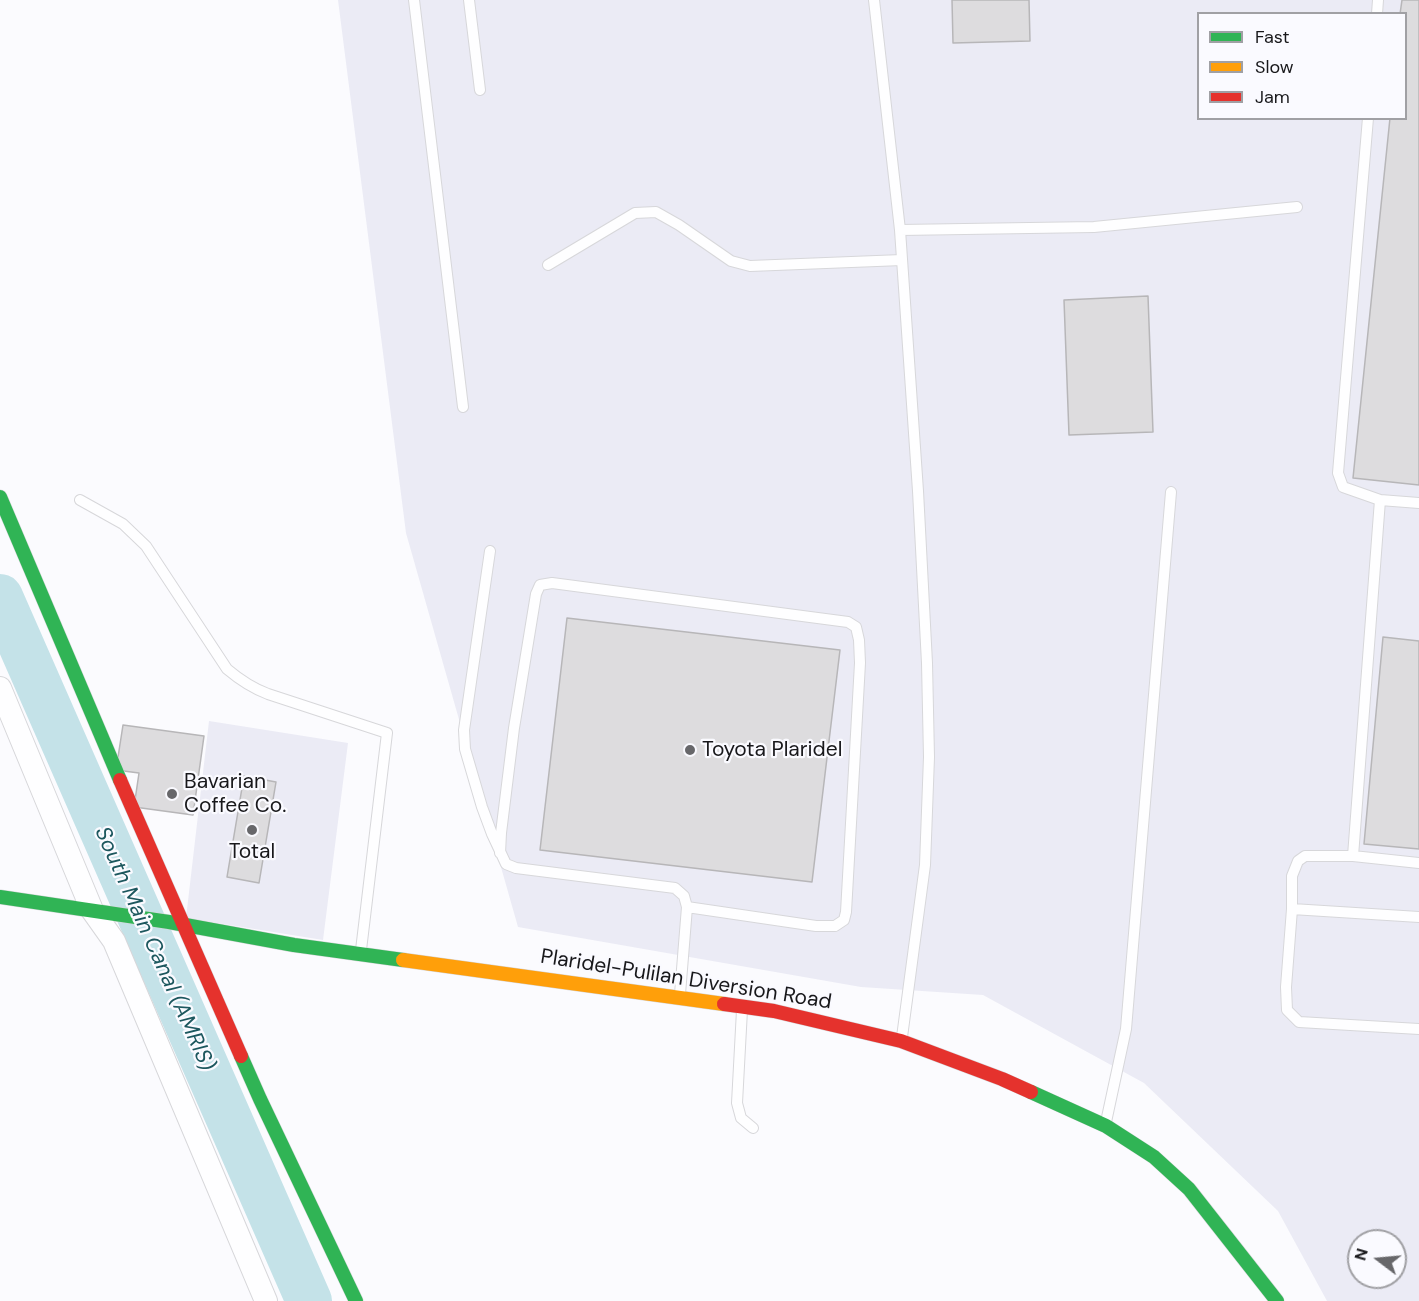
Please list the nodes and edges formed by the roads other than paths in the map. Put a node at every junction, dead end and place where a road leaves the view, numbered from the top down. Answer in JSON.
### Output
{"nodes":[{"id":1,"x":414,"y":0,"type":"edge"},
{"id":2,"x":469,"y":0,"type":"edge"},
{"id":3,"x":874,"y":0,"type":"edge"},
{"id":4,"x":480,"y":90,"type":"dead end"},
{"id":5,"x":1368,"y":120,"type":"edge"},
{"id":6,"x":1297,"y":207,"type":"dead end"},
{"id":7,"x":900,"y":230,"type":"junction"},
{"id":8,"x":902,"y":260,"type":"junction"},
{"id":9,"x":548,"y":265,"type":"dead end"},
{"id":10,"x":463,"y":407,"type":"dead end"},
{"id":11,"x":1171,"y":492,"type":"dead end"},
{"id":12,"x":0,"y":497,"type":"edge"},
{"id":13,"x":80,"y":500,"type":"dead end"},
{"id":14,"x":1380,"y":501,"type":"junction"},
{"id":15,"x":1419,"y":503,"type":"edge"},
{"id":16,"x":490,"y":551,"type":"dead end"},
{"id":17,"x":0,"y":688,"type":"edge"},
{"id":18,"x":500,"y":853,"type":"junction"},
{"id":19,"x":1353,"y":856,"type":"junction"},
{"id":20,"x":1419,"y":863,"type":"edge"},
{"id":21,"x":0,"y":897,"type":"edge"},
{"id":22,"x":687,"y":907,"type":"junction"},
{"id":23,"x":1292,"y":909,"type":"junction"},
{"id":24,"x":98,"y":911,"type":"junction"},
{"id":25,"x":1419,"y":917,"type":"edge"},
{"id":26,"x":184,"y":925,"type":"junction"},
{"id":27,"x":361,"y":954,"type":"junction"},
{"id":28,"x":680,"y":998,"type":"junction"},
{"id":29,"x":743,"y":1006,"type":"junction"},
{"id":30,"x":1419,"y":1029,"type":"edge"},
{"id":31,"x":901,"y":1041,"type":"junction"},
{"id":32,"x":1106,"y":1126,"type":"junction"},
{"id":33,"x":753,"y":1128,"type":"dead end"},
{"id":34,"x":266,"y":1301,"type":"edge"},
{"id":35,"x":356,"y":1301,"type":"edge"},
{"id":36,"x":1277,"y":1301,"type":"edge"}],
"edges":[{"from":1,"to":10,"type":"lane"},
{"from":2,"to":4,"type":"lane"},
{"from":3,"to":7,"type":"lane"},
{"from":5,"to":14,"type":"lane"},
{"from":6,"to":7,"type":"lane"},
{"from":7,"to":8,"type":"lane"},
{"from":8,"to":9,"type":"lane"},
{"from":8,"to":31,"type":"lane"},
{"from":11,"to":32,"type":"lane"},
{"from":12,"to":26,"type":"main road"},
{"from":13,"to":27,"type":"lane"},
{"from":14,"to":15,"type":"lane"},
{"from":14,"to":19,"type":"lane"},
{"from":16,"to":18,"type":"lane"},
{"from":17,"to":24,"type":"street"},
{"from":18,"to":22,"type":"lane"},
{"from":18,"to":22,"type":"lane"},
{"from":19,"to":20,"type":"lane"},
{"from":19,"to":23,"type":"lane"},
{"from":21,"to":24,"type":"main road","name":"Plaridel-Pulilan Diversion Road"},
{"from":22,"to":28,"type":"lane"},
{"from":23,"to":25,"type":"lane"},
{"from":23,"to":30,"type":"lane"},
{"from":24,"to":26,"type":"main road","name":"Plaridel-Pulilan Diversion Road"},
{"from":24,"to":34,"type":"street"},
{"from":26,"to":27,"type":"main road","name":"Plaridel-Pulilan Diversion Road"},
{"from":26,"to":35,"type":"main road"},
{"from":27,"to":28,"type":"main road","name":"Plaridel-Pulilan Diversion Road"},
{"from":28,"to":29,"type":"main road","name":"Plaridel-Pulilan Diversion Road"},
{"from":29,"to":31,"type":"main road","name":"Plaridel-Pulilan Diversion Road"},
{"from":29,"to":33,"type":"lane"},
{"from":31,"to":32,"type":"main road","name":"Plaridel-Pulilan Diversion Road"},
{"from":32,"to":36,"type":"main road","name":"Plaridel-Pulilan Diversion Road"}]}
